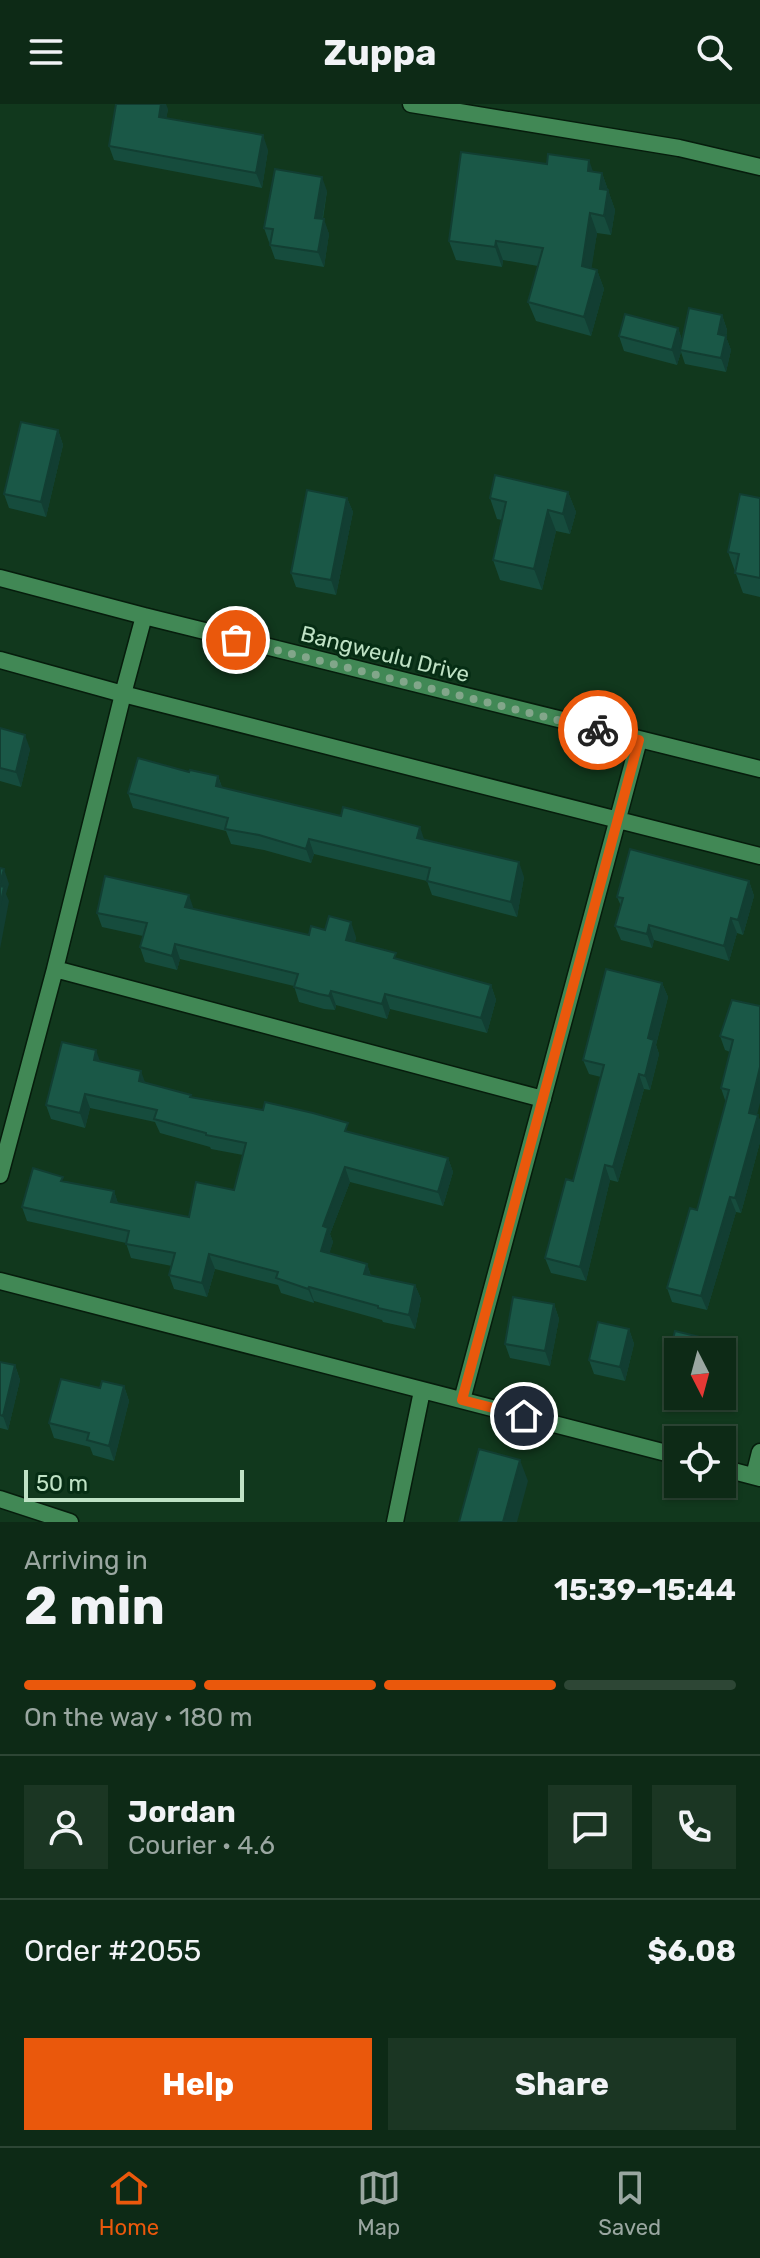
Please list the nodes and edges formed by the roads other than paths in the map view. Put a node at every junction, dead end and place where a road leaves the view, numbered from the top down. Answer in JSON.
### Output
{"nodes":[{"id":1,"x":411,"y":104,"type":"edge"},
{"id":2,"x":760,"y":167,"type":"edge"},
{"id":3,"x":0,"y":578,"type":"edge"},
{"id":4,"x":144,"y":616,"type":"junction"},
{"id":5,"x":0,"y":660,"type":"edge"},
{"id":6,"x":123,"y":694,"type":"junction"},
{"id":7,"x":639,"y":740,"type":"junction"},
{"id":8,"x":760,"y":769,"type":"edge"},
{"id":9,"x":618,"y":820,"type":"junction"},
{"id":10,"x":760,"y":856,"type":"edge"},
{"id":11,"x":55,"y":969,"type":"junction"},
{"id":12,"x":543,"y":1099,"type":"junction"},
{"id":13,"x":0,"y":1175,"type":"edge"},
{"id":14,"x":0,"y":1281,"type":"edge"},
{"id":15,"x":422,"y":1391,"type":"junction"},
{"id":16,"x":462,"y":1400,"type":"junction"},
{"id":17,"x":664,"y":1452,"type":"edge"},
{"id":18,"x":760,"y":1452,"type":"edge"},
{"id":19,"x":736,"y":1472,"type":"edge"},
{"id":20,"x":757,"y":1477,"type":"edge"},
{"id":21,"x":0,"y":1499,"type":"edge"},
{"id":22,"x":70,"y":1522,"type":"edge"},
{"id":23,"x":395,"y":1522,"type":"edge"}],
"edges":[{"from":1,"to":2,"type":"street"},
{"from":3,"to":4,"type":"street","name":"Bangweulu Drive"},
{"from":4,"to":6,"type":"street"},
{"from":4,"to":7,"type":"street","name":"Bangweulu Drive"},
{"from":5,"to":6,"type":"street"},
{"from":6,"to":9,"type":"street"},
{"from":6,"to":11,"type":"street"},
{"from":7,"to":8,"type":"street","name":"Bangweulu Drive"},
{"from":7,"to":9,"type":"street"},
{"from":9,"to":10,"type":"street"},
{"from":9,"to":12,"type":"street"},
{"from":11,"to":12,"type":"street"},
{"from":11,"to":13,"type":"street"},
{"from":12,"to":16,"type":"street"},
{"from":14,"to":15,"type":"street"},
{"from":15,"to":16,"type":"street"},
{"from":15,"to":23,"type":"street"},
{"from":16,"to":17,"type":"street"},
{"from":18,"to":20,"type":"street"},
{"from":19,"to":20,"type":"street"},
{"from":21,"to":22,"type":"street"}]}
